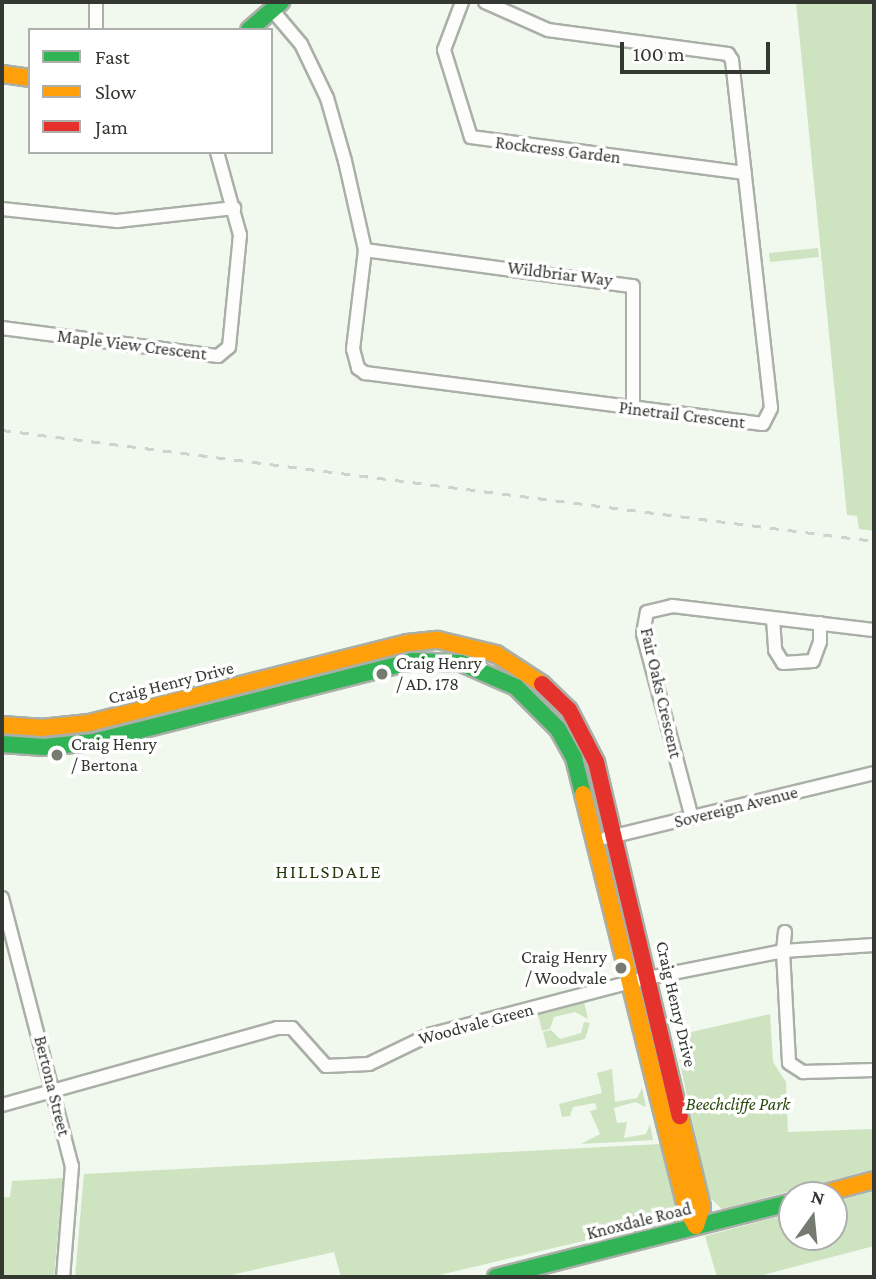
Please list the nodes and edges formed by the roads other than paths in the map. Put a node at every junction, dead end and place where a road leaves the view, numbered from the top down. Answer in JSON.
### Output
{"nodes":[{"id":1,"x":96,"y":2,"type":"edge"},
{"id":2,"x":462,"y":2,"type":"edge"},
{"id":3,"x":485,"y":2,"type":"edge"},
{"id":4,"x":277,"y":6,"type":"edge"},
{"id":5,"x":96,"y":28,"type":"edge"},
{"id":6,"x":251,"y":28,"type":"edge"},
{"id":7,"x":2,"y":74,"type":"edge"},
{"id":8,"x":28,"y":78,"type":"edge"},
{"id":9,"x":218,"y":154,"type":"edge"},
{"id":10,"x":745,"y":173,"type":"junction"},
{"id":11,"x":234,"y":208,"type":"junction"},
{"id":12,"x":2,"y":209,"type":"edge"},
{"id":13,"x":365,"y":250,"type":"junction"},
{"id":14,"x":2,"y":328,"type":"edge"},
{"id":15,"x":633,"y":409,"type":"junction"},
{"id":16,"x":773,"y":619,"type":"junction"},
{"id":17,"x":820,"y":624,"type":"junction"},
{"id":18,"x":874,"y":630,"type":"edge"},
{"id":19,"x":2,"y":725,"type":"edge"},
{"id":20,"x":2,"y":744,"type":"edge"},
{"id":21,"x":874,"y":773,"type":"edge"},
{"id":22,"x":692,"y":818,"type":"junction"},
{"id":23,"x":617,"y":836,"type":"junction"},
{"id":24,"x":598,"y":840,"type":"junction"},
{"id":25,"x":2,"y":898,"type":"edge"},
{"id":26,"x":785,"y":932,"type":"dead end"},
{"id":27,"x":874,"y":944,"type":"edge"},
{"id":28,"x":783,"y":951,"type":"junction"},
{"id":29,"x":650,"y":977,"type":"junction"},
{"id":30,"x":632,"y":982,"type":"junction"},
{"id":31,"x":874,"y":1070,"type":"edge"},
{"id":32,"x":54,"y":1092,"type":"junction"},
{"id":33,"x":2,"y":1105,"type":"edge"},
{"id":34,"x":874,"y":1180,"type":"edge"},
{"id":35,"x":848,"y":1187,"type":"edge"},
{"id":36,"x":778,"y":1206,"type":"edge"},
{"id":37,"x":696,"y":1226,"type":"junction"},
{"id":38,"x":63,"y":1277,"type":"edge"},
{"id":39,"x":496,"y":1277,"type":"edge"}],
"edges":[{"from":1,"to":5,"type":"street"},
{"from":2,"to":10,"type":"street","name":"Rockcress Garden"},
{"from":3,"to":10,"type":"street","name":"Pinetrail Crescent"},
{"from":4,"to":6,"type":"street"},
{"from":4,"to":13,"type":"street","name":"Pinetrail Crescent"},
{"from":7,"to":8,"type":"street"},
{"from":9,"to":11,"type":"street","name":"Maple View Crescent"},
{"from":10,"to":15,"type":"street","name":"Pinetrail Crescent"},
{"from":11,"to":12,"type":"street"},
{"from":11,"to":14,"type":"street","name":"Maple View Crescent"},
{"from":13,"to":15,"type":"street","name":"Wildbriar Way"},
{"from":13,"to":15,"type":"street","name":"Pinetrail Crescent"},
{"from":16,"to":17,"type":"street","name":"Fair Oaks Crescent"},
{"from":16,"to":17,"type":"street"},
{"from":16,"to":22,"type":"street","name":"Fair Oaks Crescent"},
{"from":17,"to":18,"type":"street","name":"Fair Oaks Crescent"},
{"from":19,"to":23,"type":"street","name":"Craig Henry Drive"},
{"from":20,"to":24,"type":"street","name":"Craig Henry Drive"},
{"from":21,"to":22,"type":"street","name":"Sovereign Avenue"},
{"from":22,"to":23,"type":"street","name":"Sovereign Avenue"},
{"from":23,"to":24,"type":"street","name":"Sovereign Avenue"},
{"from":23,"to":29,"type":"street","name":"Craig Henry Drive"},
{"from":24,"to":30,"type":"street","name":"Craig Henry Drive"},
{"from":25,"to":32,"type":"street","name":"Bertona Street"},
{"from":26,"to":28,"type":"street"},
{"from":27,"to":28,"type":"street"},
{"from":28,"to":29,"type":"street"},
{"from":28,"to":31,"type":"street"},
{"from":29,"to":30,"type":"street"},
{"from":29,"to":37,"type":"street","name":"Craig Henry Drive"},
{"from":30,"to":32,"type":"street","name":"Woodvale Green"},
{"from":30,"to":37,"type":"street","name":"Craig Henry Drive"},
{"from":32,"to":33,"type":"street"},
{"from":32,"to":38,"type":"street","name":"Bertona Street"},
{"from":34,"to":35,"type":"street"},
{"from":36,"to":37,"type":"street","name":"Knoxdale Road"},
{"from":37,"to":39,"type":"street","name":"Knoxdale Road"}]}
